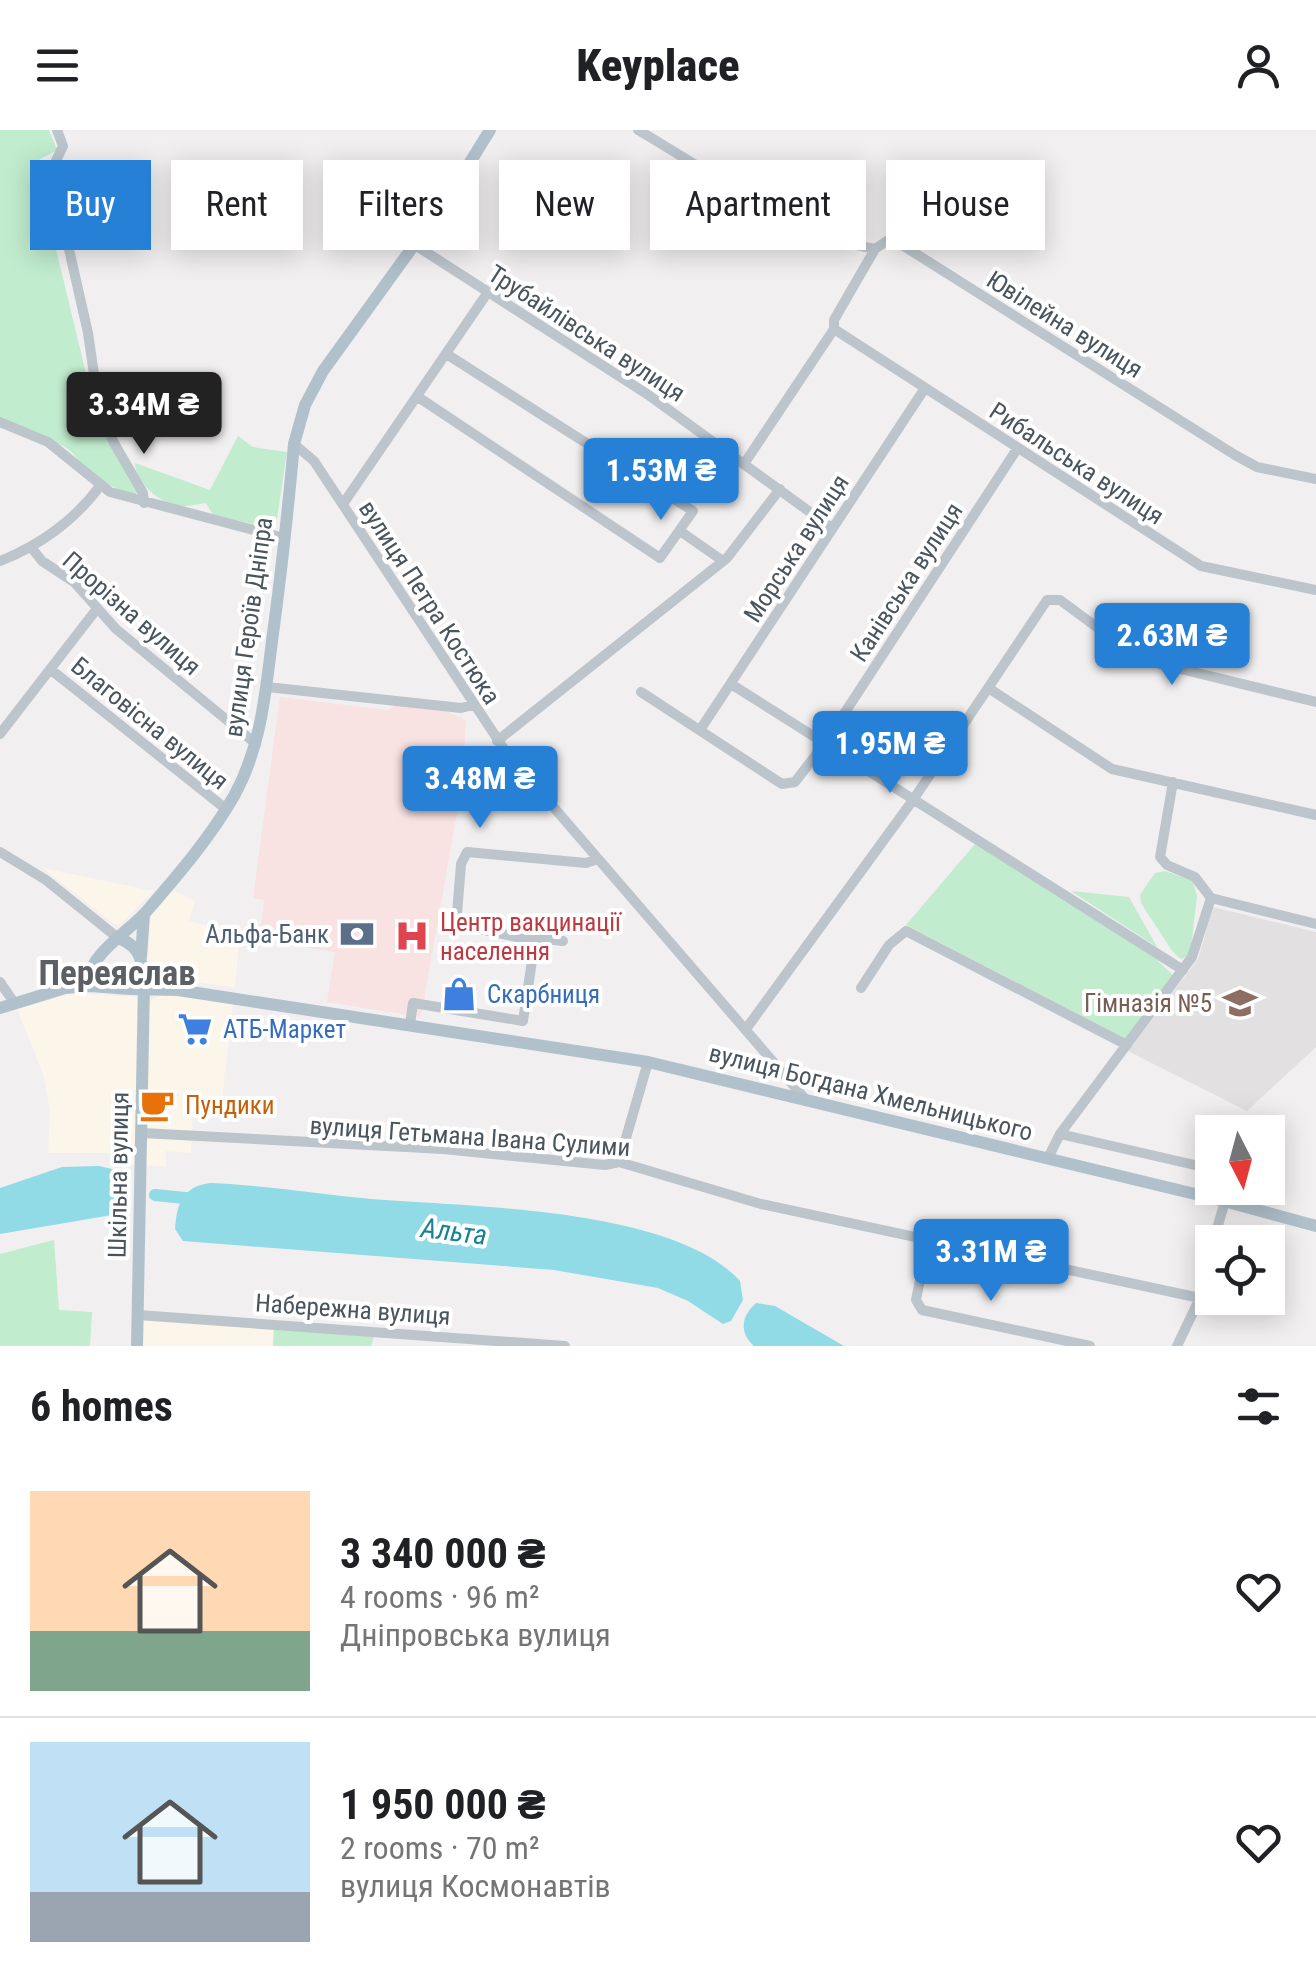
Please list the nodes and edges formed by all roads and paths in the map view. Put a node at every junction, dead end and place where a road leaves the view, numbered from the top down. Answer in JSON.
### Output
{"nodes":[{"id":1,"x":57,"y":130,"type":"edge"},
{"id":2,"x":490,"y":130,"type":"edge"},
{"id":3,"x":638,"y":130,"type":"edge"},
{"id":4,"x":471,"y":160,"type":"edge"},
{"id":5,"x":874,"y":249,"type":"junction"},
{"id":6,"x":410,"y":250,"type":"edge"},
{"id":7,"x":422,"y":250,"type":"edge"},
{"id":8,"x":488,"y":292,"type":"junction"},
{"id":9,"x":834,"y":329,"type":"junction"},
{"id":10,"x":448,"y":355,"type":"junction"},
{"id":11,"x":924,"y":388,"type":"junction"},
{"id":12,"x":418,"y":397,"type":"junction"},
{"id":13,"x":0,"y":422,"type":"edge"},
{"id":14,"x":294,"y":444,"type":"junction"},
{"id":15,"x":1017,"y":448,"type":"junction"},
{"id":16,"x":744,"y":464,"type":"junction"},
{"id":17,"x":1316,"y":479,"type":"edge"},
{"id":18,"x":100,"y":486,"type":"junction"},
{"id":19,"x":780,"y":489,"type":"junction"},
{"id":20,"x":144,"y":503,"type":"junction"},
{"id":21,"x":343,"y":504,"type":"junction"},
{"id":22,"x":832,"y":528,"type":"junction"},
{"id":23,"x":680,"y":531,"type":"junction"},
{"id":24,"x":284,"y":538,"type":"junction"},
{"id":25,"x":31,"y":547,"type":"junction"},
{"id":26,"x":0,"y":561,"type":"edge"},
{"id":27,"x":722,"y":561,"type":"junction"},
{"id":28,"x":1316,"y":590,"type":"edge"},
{"id":29,"x":96,"y":610,"type":"junction"},
{"id":30,"x":50,"y":668,"type":"junction"},
{"id":31,"x":731,"y":684,"type":"junction"},
{"id":32,"x":266,"y":687,"type":"junction"},
{"id":33,"x":990,"y":689,"type":"junction"},
{"id":34,"x":641,"y":692,"type":"dead end"},
{"id":35,"x":1316,"y":702,"type":"edge"},
{"id":36,"x":473,"y":706,"type":"junction"},
{"id":37,"x":700,"y":730,"type":"junction"},
{"id":38,"x":0,"y":734,"type":"edge"},
{"id":39,"x":497,"y":741,"type":"junction"},
{"id":40,"x":825,"y":742,"type":"junction"},
{"id":41,"x":256,"y":744,"type":"junction"},
{"id":42,"x":1173,"y":782,"type":"junction"},
{"id":43,"x":913,"y":800,"type":"junction"},
{"id":44,"x":226,"y":809,"type":"junction"},
{"id":45,"x":1316,"y":816,"type":"edge"},
{"id":46,"x":0,"y":852,"type":"edge"},
{"id":47,"x":598,"y":859,"type":"junction"},
{"id":48,"x":1211,"y":898,"type":"junction"},
{"id":49,"x":144,"y":914,"type":"junction"},
{"id":50,"x":458,"y":914,"type":"dead end"},
{"id":51,"x":1316,"y":924,"type":"edge"},
{"id":52,"x":471,"y":927,"type":"dead end"},
{"id":53,"x":118,"y":938,"type":"junction"},
{"id":54,"x":535,"y":942,"type":"junction"},
{"id":55,"x":564,"y":942,"type":"dead end"},
{"id":56,"x":141,"y":962,"type":"junction"},
{"id":57,"x":1182,"y":970,"type":"junction"},
{"id":58,"x":90,"y":979,"type":"junction"},
{"id":59,"x":0,"y":982,"type":"edge"},
{"id":60,"x":137,"y":988,"type":"junction"},
{"id":61,"x":163,"y":988,"type":"junction"},
{"id":62,"x":860,"y":988,"type":"dead end"},
{"id":63,"x":14,"y":1004,"type":"junction"},
{"id":64,"x":144,"y":1004,"type":"junction"},
{"id":65,"x":0,"y":1008,"type":"edge"},
{"id":66,"x":410,"y":1024,"type":"junction"},
{"id":67,"x":746,"y":1029,"type":"junction"},
{"id":68,"x":1126,"y":1045,"type":"junction"},
{"id":69,"x":648,"y":1062,"type":"junction"},
{"id":70,"x":806,"y":1100,"type":"junction"},
{"id":71,"x":142,"y":1132,"type":"junction"},
{"id":72,"x":1060,"y":1134,"type":"junction"},
{"id":73,"x":1048,"y":1158,"type":"junction"},
{"id":74,"x":620,"y":1162,"type":"junction"},
{"id":75,"x":1195,"y":1165,"type":"edge"},
{"id":76,"x":1195,"y":1188,"type":"edge"},
{"id":77,"x":1257,"y":1205,"type":"edge"},
{"id":78,"x":1316,"y":1226,"type":"edge"},
{"id":79,"x":928,"y":1239,"type":"junction"},
{"id":80,"x":1195,"y":1297,"type":"edge"},
{"id":81,"x":1195,"y":1308,"type":"edge"},
{"id":82,"x":138,"y":1315,"type":"junction"},
{"id":83,"x":137,"y":1346,"type":"edge"},
{"id":84,"x":565,"y":1346,"type":"edge"},
{"id":85,"x":1090,"y":1346,"type":"edge"},
{"id":86,"x":1176,"y":1346,"type":"edge"}],
"edges":[{"from":1,"to":20,"type":"street"},
{"from":2,"to":4,"type":"main road","name":"вулиця Героїв Дніпра"},
{"from":3,"to":5,"type":"street","name":"Ювілейна вулиця"},
{"from":5,"to":9,"type":"street"},
{"from":5,"to":17,"type":"street","name":"Ювілейна вулиця"},
{"from":6,"to":14,"type":"main road","name":"вулиця Героїв Дніпра"},
{"from":7,"to":8,"type":"street","name":"Трубайлівська вулиця"},
{"from":8,"to":10,"type":"street"},
{"from":8,"to":16,"type":"street","name":"Трубайлівська вулиця"},
{"from":9,"to":11,"type":"street","name":"Рибальська вулиця"},
{"from":9,"to":16,"type":"street"},
{"from":10,"to":12,"type":"street"},
{"from":10,"to":23,"type":"street"},
{"from":11,"to":15,"type":"street","name":"Рибальська вулиця"},
{"from":11,"to":22,"type":"street","name":"Морська вулиця"},
{"from":12,"to":21,"type":"street"},
{"from":12,"to":23,"type":"street"},
{"from":13,"to":18,"type":"street"},
{"from":14,"to":21,"type":"street","name":"вулиця Петра Костюка"},
{"from":14,"to":24,"type":"main road","name":"вулиця Героїв Дніпра"},
{"from":15,"to":28,"type":"street","name":"Рибальська вулиця"},
{"from":15,"to":40,"type":"street","name":"Канівська вулиця"},
{"from":16,"to":19,"type":"street","name":"Трубайлівська вулиця"},
{"from":18,"to":20,"type":"street"},
{"from":18,"to":25,"type":"street"},
{"from":19,"to":22,"type":"street","name":"Трубайлівська вулиця"},
{"from":19,"to":27,"type":"street"},
{"from":20,"to":24,"type":"street"},
{"from":21,"to":36,"type":"street","name":"вулиця Петра Костюка"},
{"from":22,"to":31,"type":"street","name":"Морська вулиця"},
{"from":23,"to":27,"type":"street"},
{"from":24,"to":32,"type":"main road","name":"вулиця Героїв Дніпра"},
{"from":25,"to":26,"type":"street"},
{"from":25,"to":29,"type":"street","name":"Прорізна вулиця"},
{"from":27,"to":39,"type":"street"},
{"from":29,"to":30,"type":"street","name":"Благовісна вулиця"},
{"from":29,"to":41,"type":"street","name":"Прорізна вулиця"},
{"from":30,"to":38,"type":"street","name":"Благовісна вулиця"},
{"from":30,"to":44,"type":"street","name":"Благовісна вулиця"},
{"from":31,"to":37,"type":"street","name":"Морська вулиця"},
{"from":31,"to":40,"type":"street"},
{"from":32,"to":36,"type":"street"},
{"from":32,"to":41,"type":"main road","name":"вулиця Героїв Дніпра"},
{"from":33,"to":35,"type":"street"},
{"from":33,"to":42,"type":"street"},
{"from":33,"to":43,"type":"street"},
{"from":34,"to":37,"type":"street"},
{"from":36,"to":39,"type":"street","name":"вулиця Петра Костюка"},
{"from":37,"to":40,"type":"street","name":"Канівська вулиця"},
{"from":39,"to":47,"type":"street","name":"вулиця Петра Костюка"},
{"from":40,"to":43,"type":"street"},
{"from":41,"to":44,"type":"main road","name":"вулиця Героїв Дніпра"},
{"from":42,"to":45,"type":"street"},
{"from":42,"to":48,"type":"street"},
{"from":43,"to":57,"type":"street"},
{"from":43,"to":67,"type":"street"},
{"from":44,"to":49,"type":"main road","name":"вулиця Героїв Дніпра"},
{"from":46,"to":53,"type":"street"},
{"from":47,"to":50,"type":"street"},
{"from":47,"to":67,"type":"street","name":"вулиця Петра Костюка"},
{"from":48,"to":51,"type":"street"},
{"from":48,"to":57,"type":"street"},
{"from":49,"to":53,"type":"main road","name":"вулиця Героїв Дніпра"},
{"from":49,"to":56,"type":"main road"},
{"from":52,"to":54,"type":"street"},
{"from":53,"to":56,"type":"main road"},
{"from":53,"to":58,"type":"main road","name":"вулиця Героїв Дніпра"},
{"from":54,"to":55,"type":"street"},
{"from":54,"to":66,"type":"street"},
{"from":56,"to":60,"type":"main road"},
{"from":56,"to":61,"type":"main road"},
{"from":57,"to":68,"type":"street"},
{"from":58,"to":60,"type":"main road","name":"вулиця Богдана Хмельницького"},
{"from":58,"to":63,"type":"main road"},
{"from":59,"to":63,"type":"street"},
{"from":60,"to":61,"type":"main road","name":"вулиця Богдана Хмельницького"},
{"from":60,"to":64,"type":"main road","name":"Шкільна вулиця"},
{"from":61,"to":64,"type":"main road"},
{"from":61,"to":66,"type":"main road","name":"вулиця Богдана Хмельницького"},
{"from":62,"to":68,"type":"street"},
{"from":63,"to":65,"type":"main road"},
{"from":64,"to":71,"type":"main road","name":"Шкільна вулиця"},
{"from":66,"to":69,"type":"main road","name":"вулиця Богдана Хмельницького"},
{"from":67,"to":70,"type":"street","name":"вулиця Петра Костюка"},
{"from":68,"to":72,"type":"street"},
{"from":69,"to":70,"type":"main road","name":"вулиця Богдана Хмельницького"},
{"from":69,"to":74,"type":"street"},
{"from":70,"to":73,"type":"main road","name":"вулиця Богдана Хмельницького"},
{"from":71,"to":74,"type":"street","name":"вулиця Гетьмана Івана Сулими"},
{"from":71,"to":82,"type":"main road","name":"Шкільна вулиця"},
{"from":72,"to":73,"type":"street"},
{"from":72,"to":75,"type":"street"},
{"from":73,"to":76,"type":"main road","name":"вулиця Богдана Хмельницького"},
{"from":74,"to":79,"type":"street","name":"вулиця Гетьмана Івана Сулими"},
{"from":77,"to":78,"type":"main road","name":"вулиця Богдана Хмельницького"},
{"from":79,"to":80,"type":"street","name":"вулиця Гетьмана Івана Сулими"},
{"from":79,"to":85,"type":"street"},
{"from":81,"to":86,"type":"street"},
{"from":82,"to":83,"type":"main road","name":"Шкільна вулиця"},
{"from":82,"to":84,"type":"street","name":"Набережна вулиця"}]}
